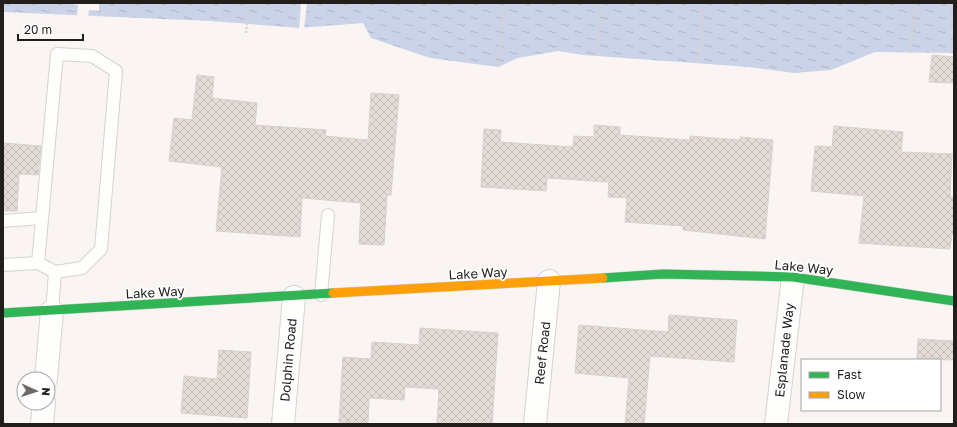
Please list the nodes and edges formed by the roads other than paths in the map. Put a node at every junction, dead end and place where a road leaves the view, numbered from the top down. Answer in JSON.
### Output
{"nodes":[{"id":1,"x":328,"y":215,"type":"dead end"},
{"id":2,"x":41,"y":218,"type":"junction"},
{"id":3,"x":3,"y":221,"type":"edge"},
{"id":4,"x":38,"y":263,"type":"junction"},
{"id":5,"x":3,"y":265,"type":"edge"},
{"id":6,"x":55,"y":272,"type":"junction"},
{"id":7,"x":793,"y":277,"type":"junction"},
{"id":8,"x":549,"y":281,"type":"junction"},
{"id":9,"x":321,"y":295,"type":"junction"},
{"id":10,"x":294,"y":297,"type":"junction"},
{"id":11,"x":954,"y":301,"type":"edge"},
{"id":12,"x":52,"y":311,"type":"junction"},
{"id":13,"x":3,"y":314,"type":"edge"},
{"id":14,"x":47,"y":371,"type":"edge"},
{"id":15,"x":43,"y":411,"type":"edge"},
{"id":16,"x":42,"y":424,"type":"edge"},
{"id":17,"x":283,"y":424,"type":"edge"},
{"id":18,"x":535,"y":424,"type":"edge"},
{"id":19,"x":776,"y":424,"type":"edge"}],
"edges":[{"from":1,"to":9,"type":"lane"},
{"from":2,"to":3,"type":"lane"},
{"from":2,"to":4,"type":"lane"},
{"from":2,"to":6,"type":"lane"},
{"from":4,"to":5,"type":"lane"},
{"from":4,"to":6,"type":"lane"},
{"from":6,"to":12,"type":"lane"},
{"from":7,"to":8,"type":"street","name":"Lake Way"},
{"from":7,"to":11,"type":"street","name":"Lake Way"},
{"from":7,"to":19,"type":"street","name":"Esplanade Way"},
{"from":8,"to":9,"type":"street","name":"Lake Way"},
{"from":8,"to":18,"type":"street","name":"Reef Road"},
{"from":9,"to":10,"type":"street","name":"Lake Way"},
{"from":10,"to":12,"type":"street","name":"Lake Way"},
{"from":10,"to":17,"type":"street","name":"Dolphin Road"},
{"from":12,"to":13,"type":"street","name":"Lake Way"},
{"from":12,"to":14,"type":"street"},
{"from":15,"to":16,"type":"street"}]}
